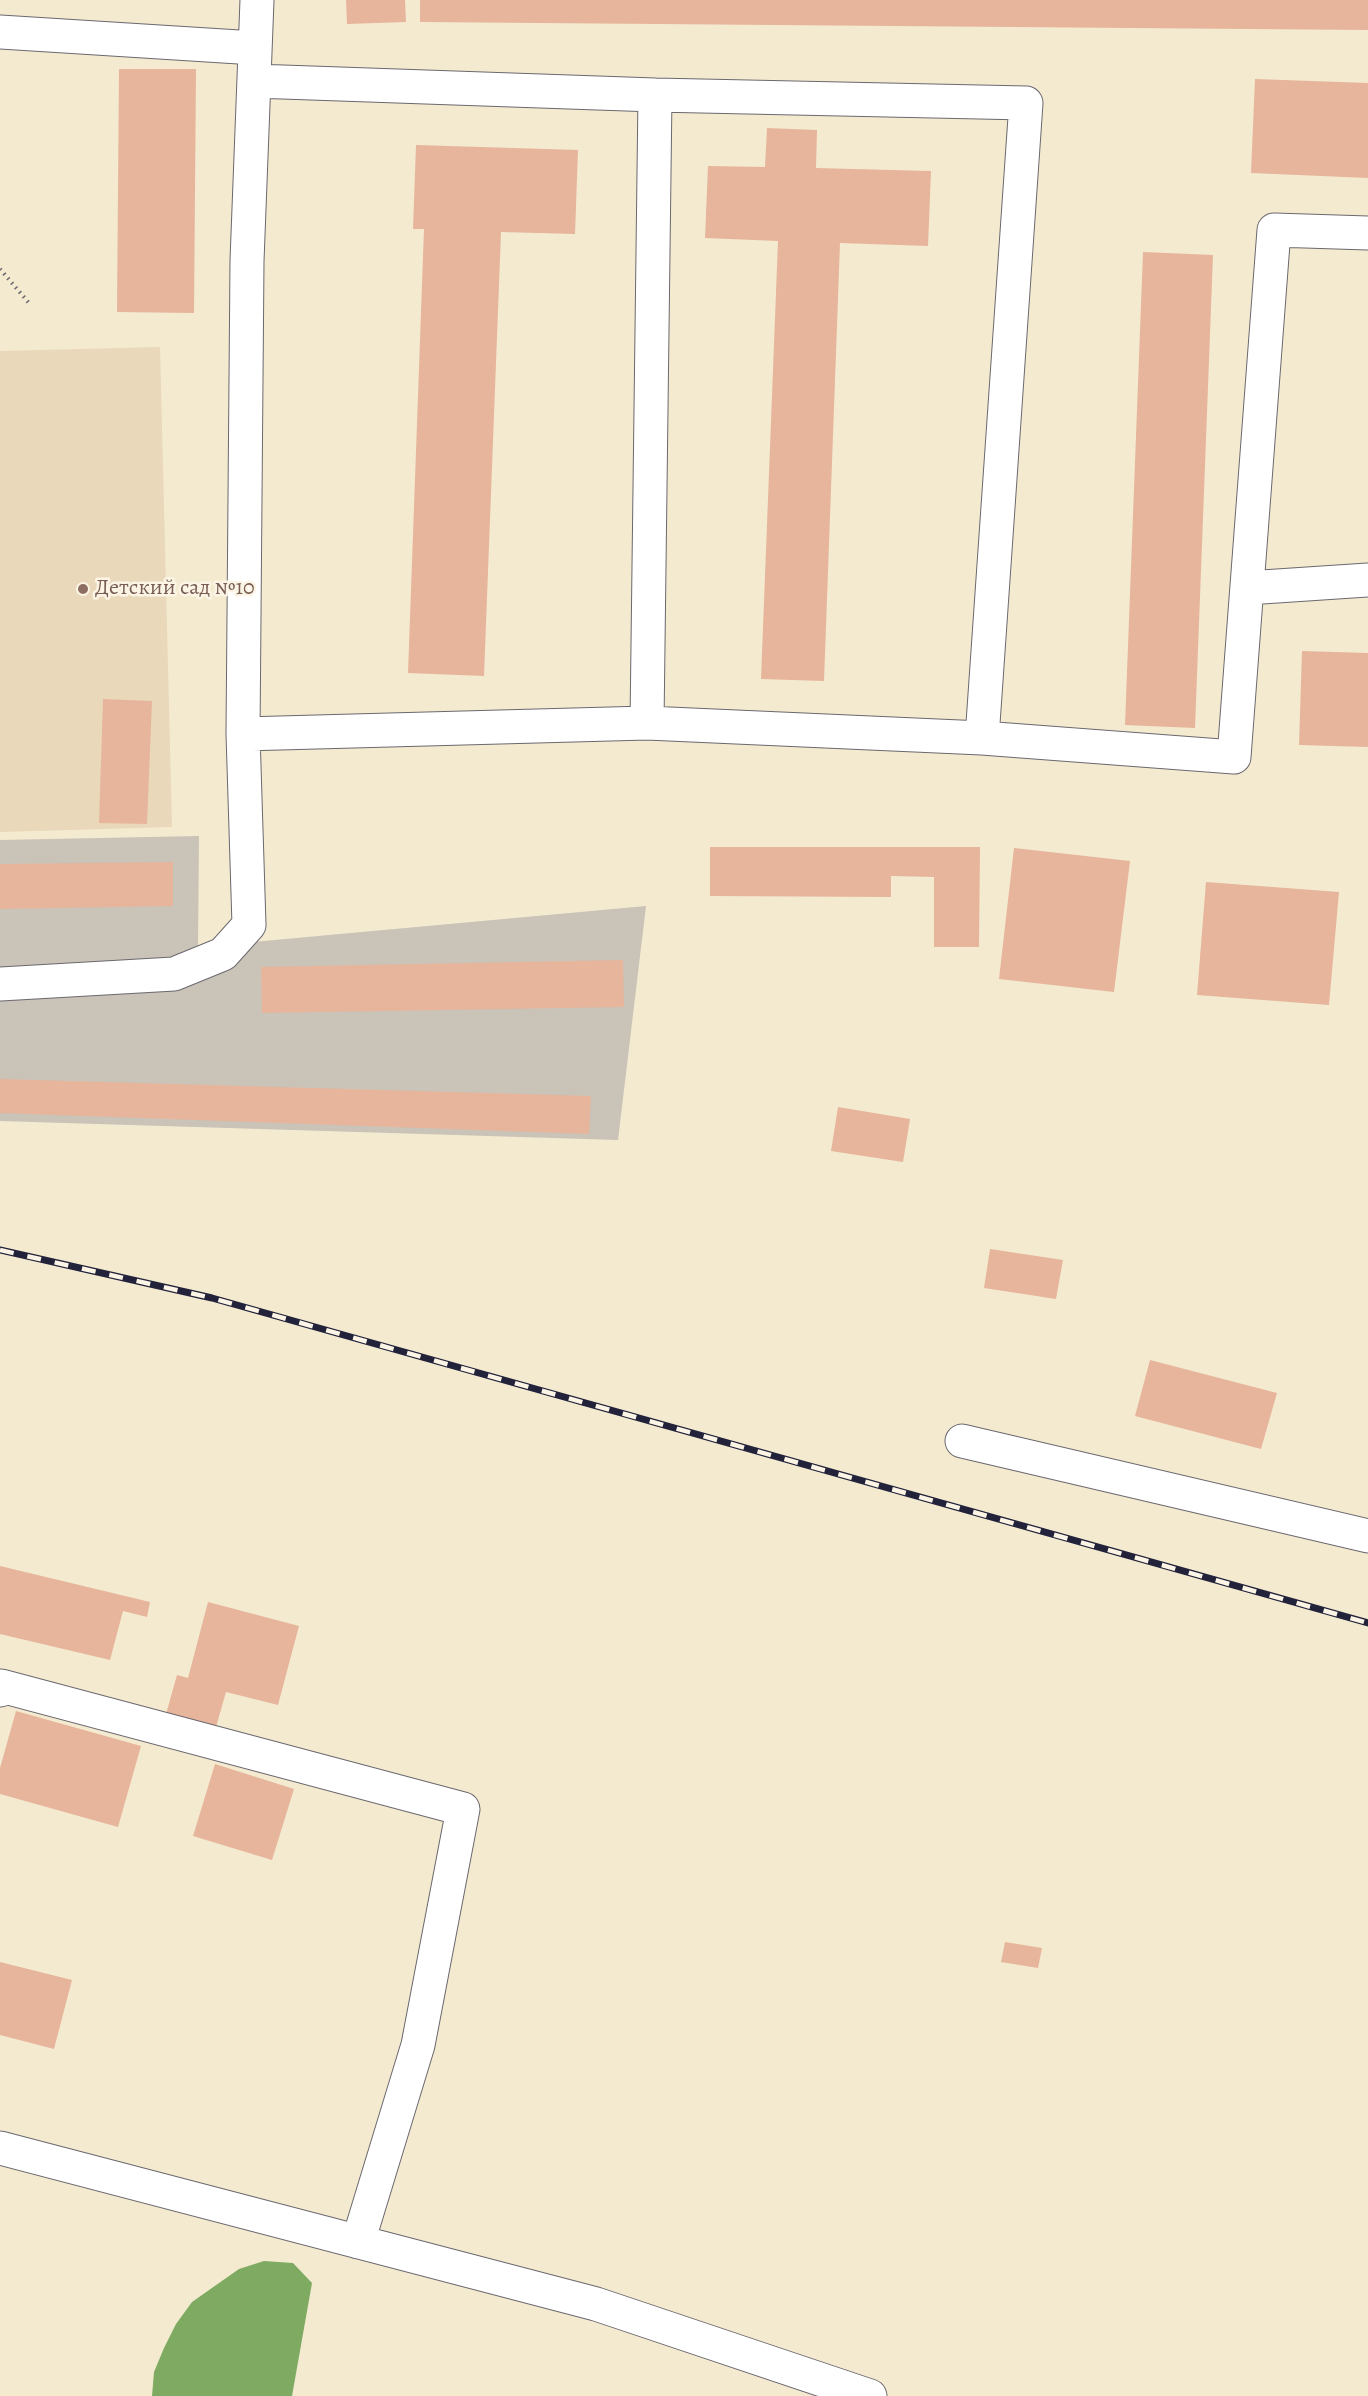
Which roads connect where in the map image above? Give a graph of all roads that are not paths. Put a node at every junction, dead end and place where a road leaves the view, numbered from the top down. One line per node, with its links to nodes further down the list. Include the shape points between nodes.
1 (257, 0): 3 (lane)
2 (0, 32): 3 (lane)
3 (255, 48): 4 (lane)
4 (254, 81): 5 (lane); 10 (lane, via 247,261)
5 (655, 95): 9 (lane); 11 (lane, via 1026,103)
6 (1368, 233): 8 (lane, via 1274,230)
7 (1368, 580): 8 (lane)
8 (1247, 588): 11 (lane, via 1234,757)
9 (646, 723): 10 (lane); 11 (lane)
10 (243, 734): 12 (lane, via 249,925 223,954 174,974)
11 (982, 738)
12 (0, 984)
13 (962, 1442): 14 (lane)
14 (1368, 1536)
15 (0, 1690): 17 (lane, via 1,1686 463,1809 418,2044)
16 (0, 2148): 17 (lane)
17 (358, 2242): 18 (lane, via 596,2304)
18 (870, 2396)

